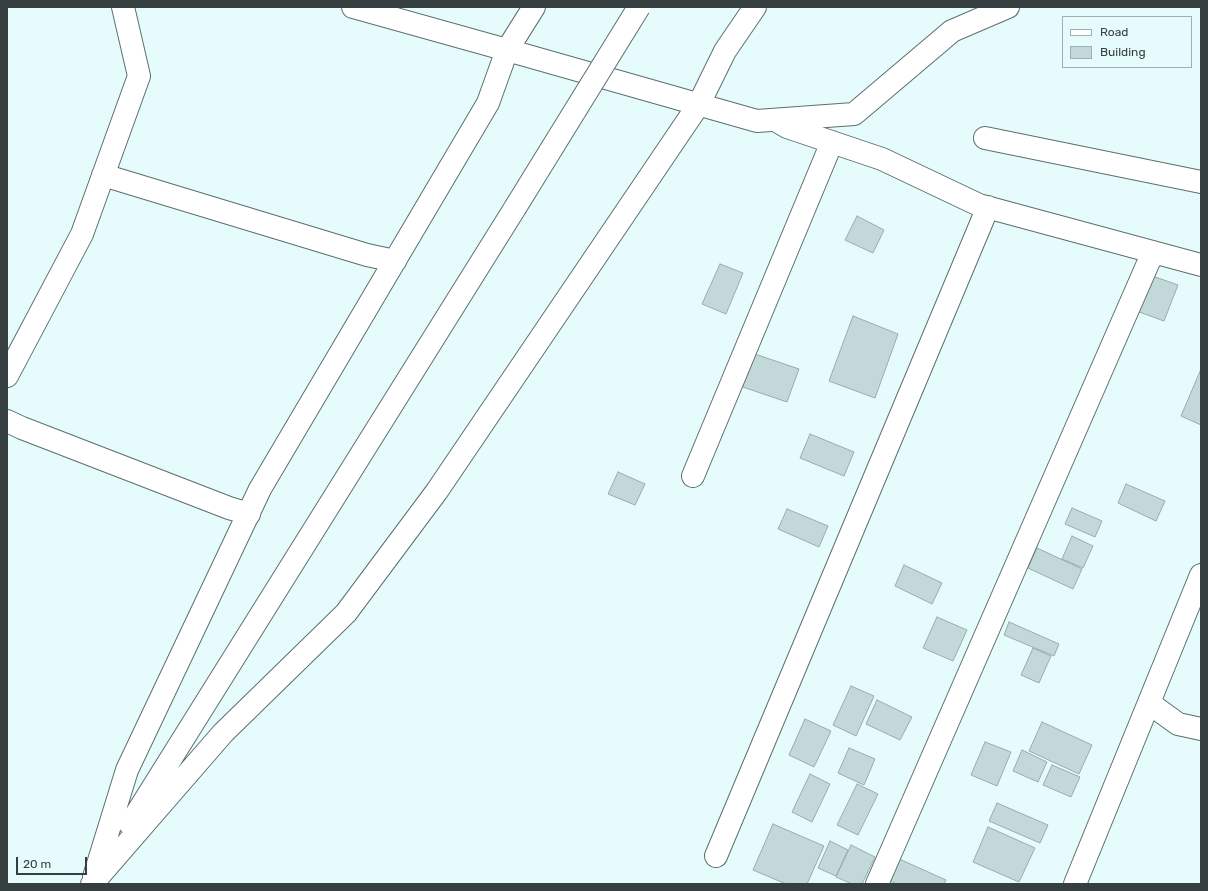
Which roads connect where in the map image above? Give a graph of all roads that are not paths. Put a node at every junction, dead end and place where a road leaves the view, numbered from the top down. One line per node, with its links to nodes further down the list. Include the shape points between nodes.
1 (123, 7): 12 (main road, via 139,76)
2 (353, 7): 7 (main road)
3 (534, 7): 7 (main road)
4 (639, 7): 26 (main road, bridge)
5 (755, 7): 8 (main road, via 725,51)
6 (995, 10): 9 (main road, via 952,30 854,114)
7 (507, 50): 8 (main road); 16 (main road, via 488,103)
8 (698, 104): 9 (main road, via 757,121); 26 (main road, via 437,491 346,613 223,733)
9 (775, 120): 11 (main road)
10 (985, 138): 13 (main road)
11 (832, 142): 14 (main road, via 882,159); 20 (main road)
12 (103, 175): 16 (main road, via 367,255); 18 (main road, via 82,234)
13 (1201, 182)
14 (988, 207): 15 (main road); 25 (main road)
15 (1153, 252): 17 (main road); 27 (main road)
16 (395, 261): 21 (main road, via 260,489)
17 (1201, 265)
18 (7, 376)
19 (7, 421): 21 (main road)
20 (693, 476)
21 (248, 514): 26 (main road, via 127,770)
22 (1201, 574): 23 (main road)
23 (1149, 703): 24 (main road, via 1178,724); 28 (main road)
24 (1201, 729)
25 (716, 856)
26 (92, 884)
27 (877, 884)
28 (1074, 884)

